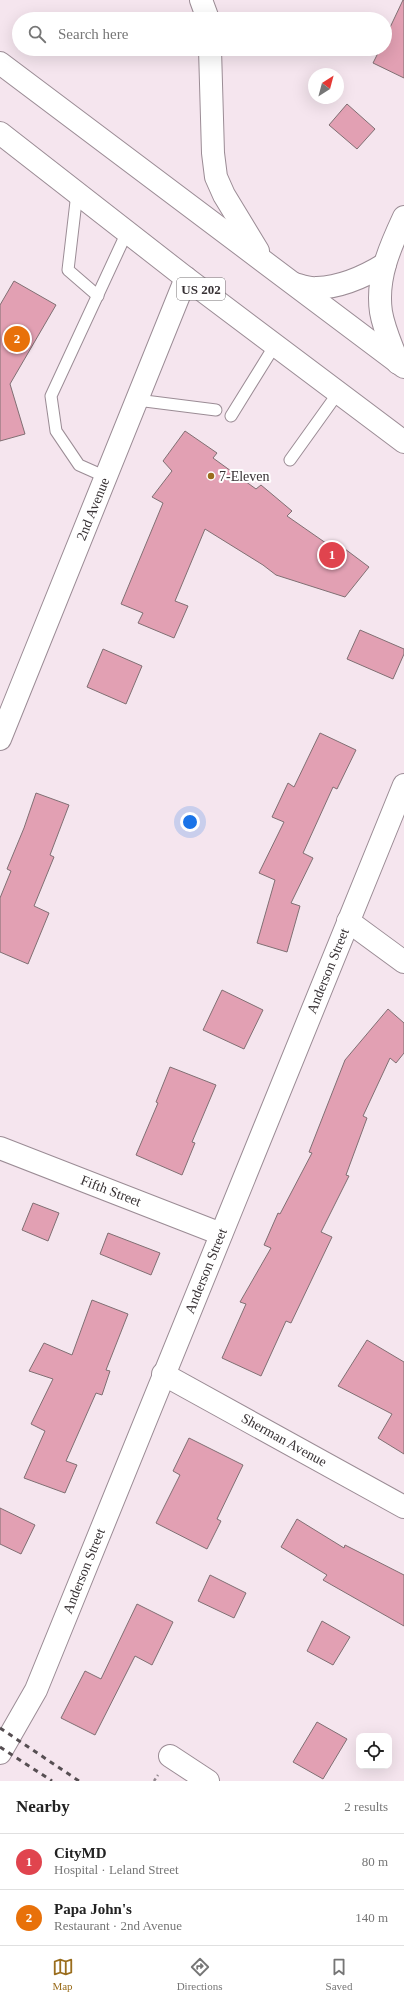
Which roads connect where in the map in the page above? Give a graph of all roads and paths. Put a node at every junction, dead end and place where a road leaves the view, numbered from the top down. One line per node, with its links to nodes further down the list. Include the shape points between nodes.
1 (201, 0): 2 (main road)
2 (205, 12)
3 (210, 56): 9 (main road, via 216,177 224,196)
4 (0, 63): 9 (main road)
5 (0, 133): 6 (main road, US 202)
6 (77, 193): 8 (main road, US 202); 13 (lane, via 68,270)
7 (404, 217): 10 (main road)
8 (127, 232): 11 (main road, US 202); 13 (lane)
9 (264, 261): 12 (main road)
10 (385, 264): 12 (main road, via 342,284 316,289); 15 (main road, via 380,291 381,313)
11 (186, 278): 14 (main road, US 202); 17 (main road, 2nd Avenue)
12 (295, 284): 15 (main road)
13 (98, 296): 22 (lane, via 51,396 56,431 79,465)
14 (275, 345): 16 (main road, US 202); 19 (lane)
15 (401, 365)
16 (338, 392): 20 (main road, US 202); 21 (lane)
17 (137, 400): 18 (lane); 22 (main road, 2nd Avenue)
18 (216, 410)
19 (231, 416)
20 (404, 442)
21 (290, 460)
22 (106, 477): 23 (main road, 2nd Avenue)
23 (2, 725)
24 (404, 785): 25 (main road, Anderson Street)
25 (348, 922): 26 (main road); 28 (main road, Anderson Street)
26 (404, 962)
27 (0, 1148): 28 (main road, Fifth Street)
28 (221, 1234): 29 (main road, Anderson Street)
29 (163, 1374): 30 (main road, Sherman Avenue); 31 (main road, Anderson Street, via 36,1690)
30 (404, 1507)
31 (0, 1753)
32 (170, 1756): 33 (main road)
33 (208, 1781)

